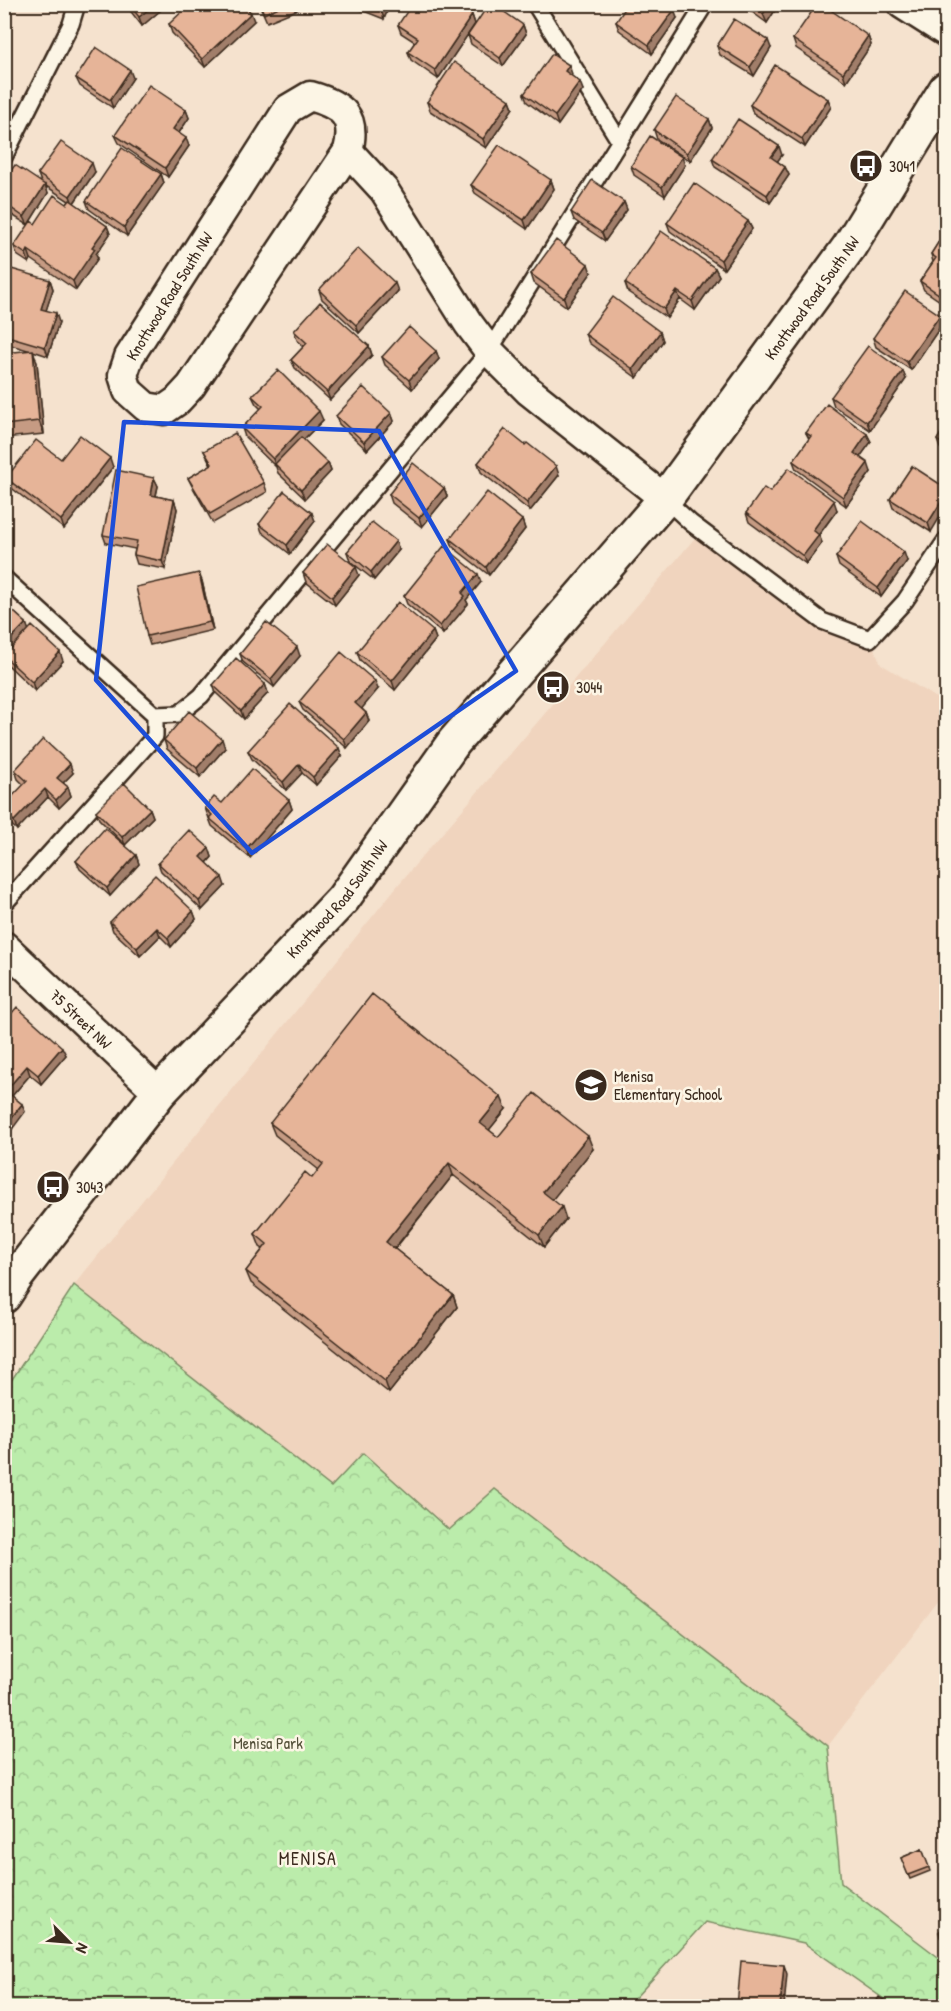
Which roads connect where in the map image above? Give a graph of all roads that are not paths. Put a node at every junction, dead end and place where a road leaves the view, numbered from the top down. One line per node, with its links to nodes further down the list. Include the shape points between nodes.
1 (78, 4): 9 (lane)
2 (535, 4): 7 (lane)
3 (705, 4): 7 (lane)
4 (902, 4): 5 (street)
5 (946, 32)
6 (946, 89): 11 (street, Knottwood Road South NW, via 849,247)
7 (620, 142): 10 (lane)
8 (348, 151): 8 (street, Knottwood Road South NW, via 191,386 164,410 146,406 128,391 123,375 129,357 288,108 310,96 329,102 348,117 352,134); 10 (street, via 384,190)
9 (4, 157)
10 (489, 351): 11 (street, via 529,392); 14 (lane, via 201,696 179,714)
11 (665, 499): 12 (lane, via 822,621 870,639 905,601); 17 (street, Knottwood Road South NW, via 454,741 343,899)
12 (946, 540)
13 (4, 578): 14 (lane)
14 (155, 716): 15 (lane, via 155,736)
15 (4, 904)
16 (4, 946): 17 (street, 75 Street NW)
17 (159, 1093): 18 (street, Knottwood Road South NW)
18 (4, 1296)

